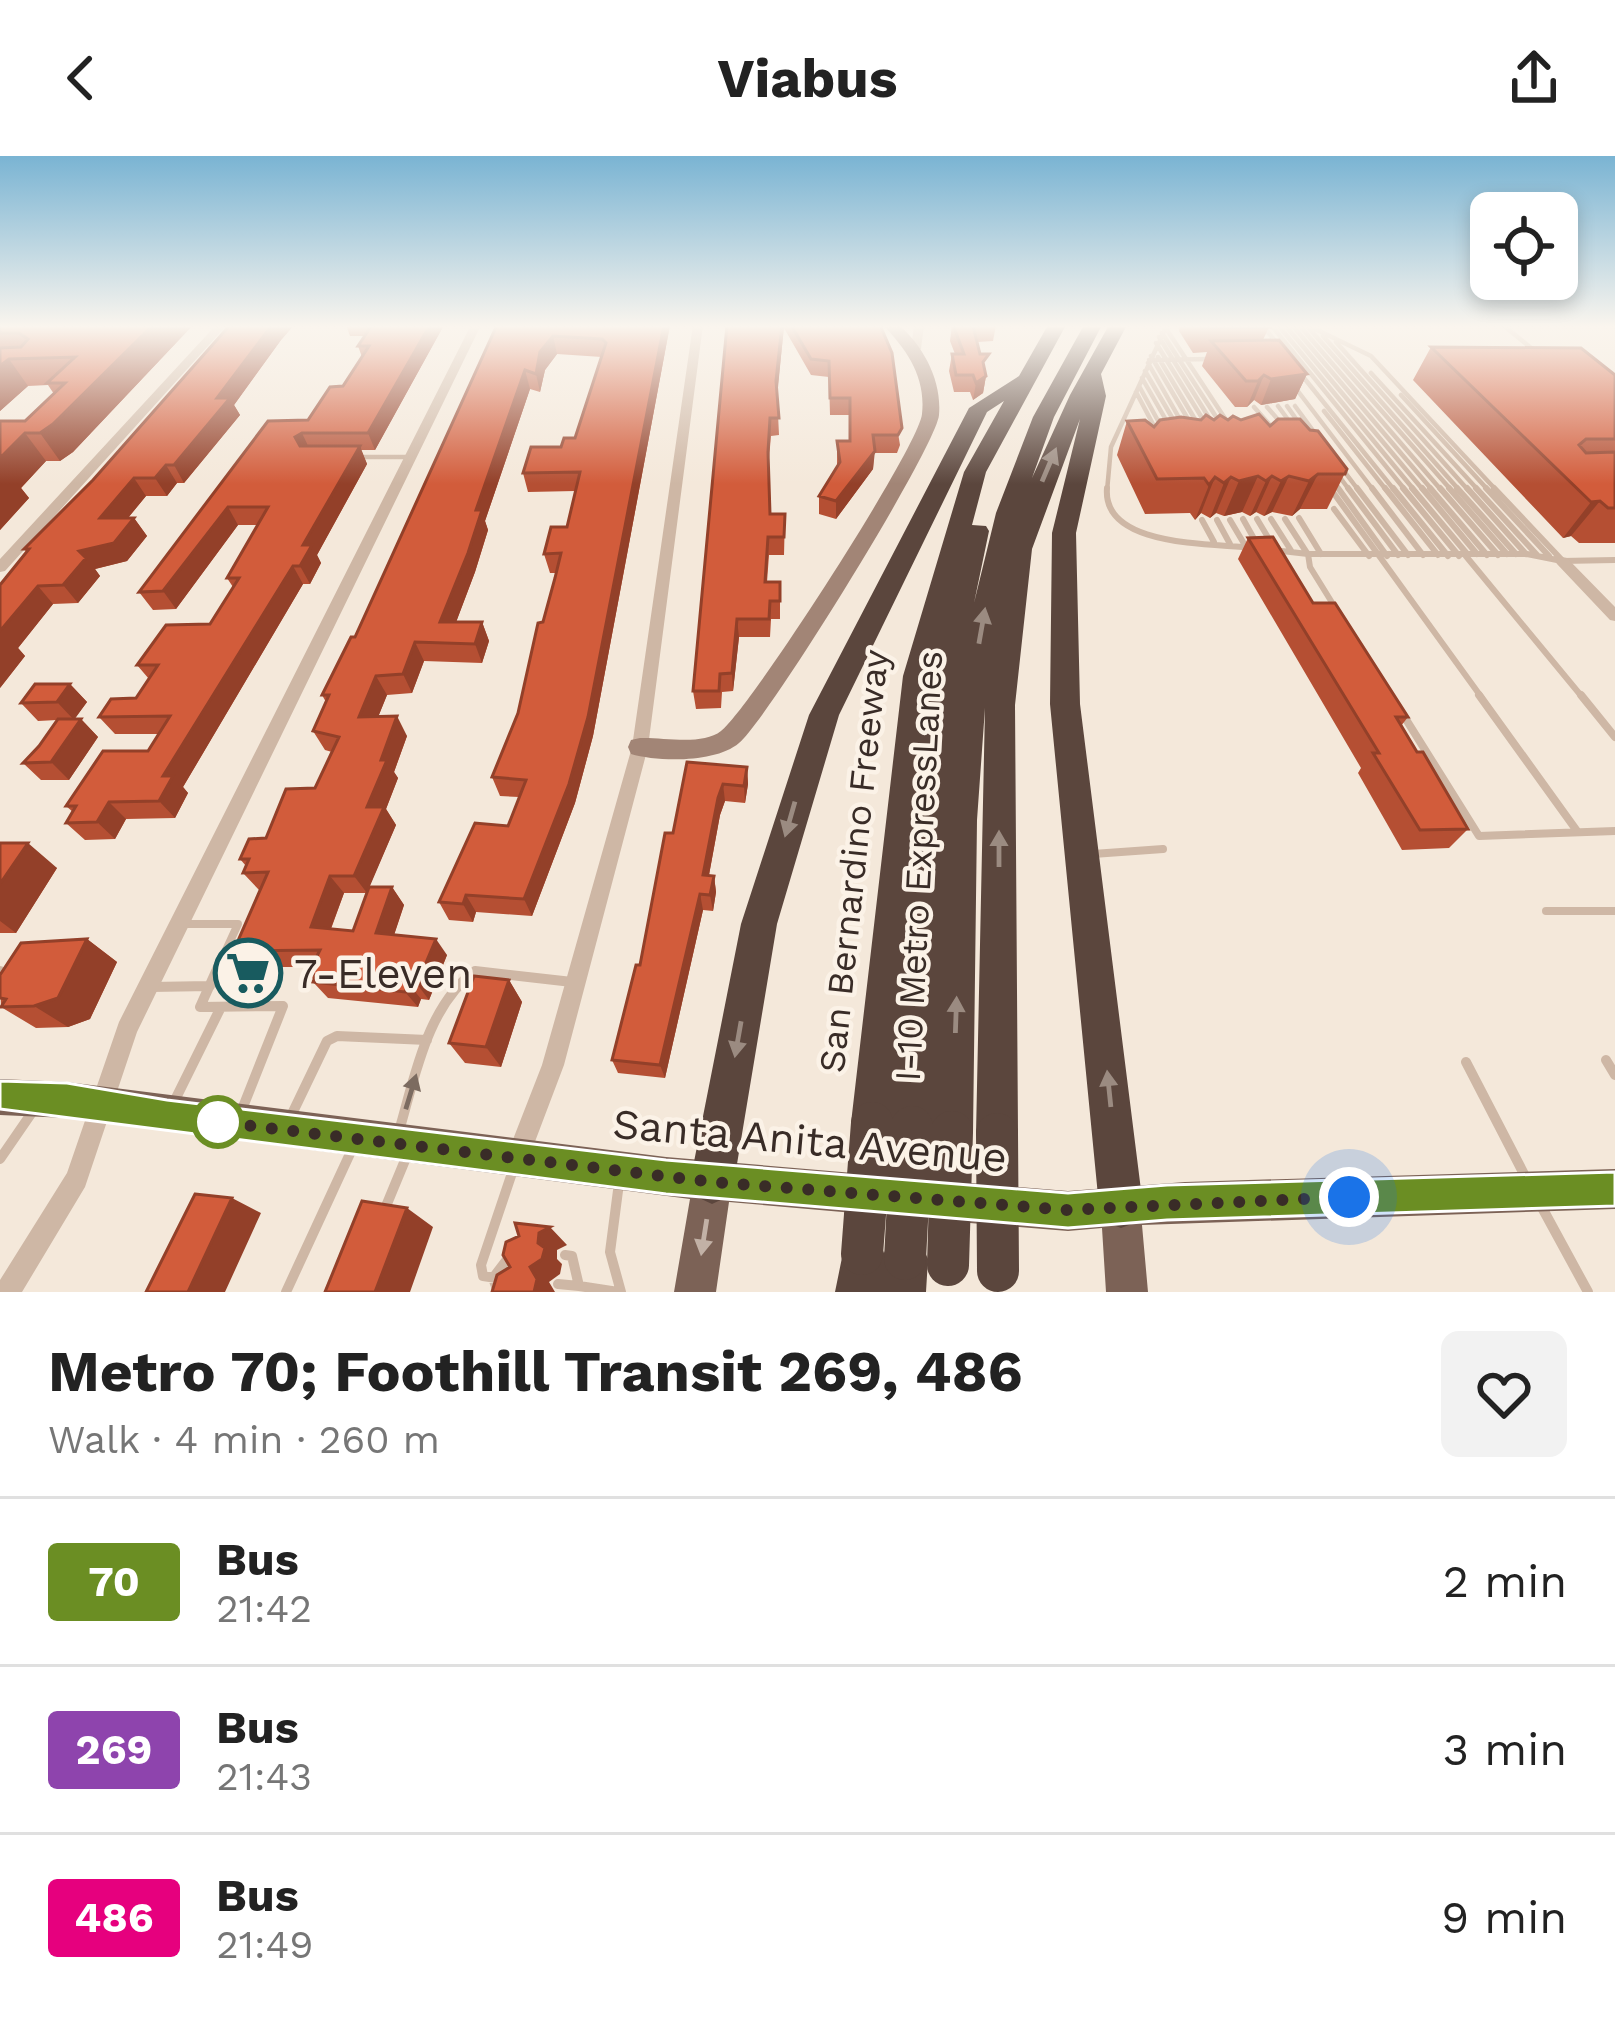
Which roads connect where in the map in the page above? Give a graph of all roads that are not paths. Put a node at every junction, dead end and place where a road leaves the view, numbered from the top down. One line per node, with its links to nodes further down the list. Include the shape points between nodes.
1 (174, 378): 63 (street)
2 (450, 378): 37 (street)
3 (691, 378): 68 (street)
4 (922, 378): 68 (street, via 927,434 753,713 719,744)
5 (1024, 378): 26 (highway, San Bernardino Freeway)
6 (1042, 378): 91 (highway, I-10 Metro ExpressLanes, via 995,474 953,636 925,864)
7 (1061, 378): 91 (highway, I-10 Metro ExpressLanes, one-way to 7, via 1000,531)
8 (1089, 378): 107 (highway, one-way to 8, bridge, via 1003,682 1020,548)
9 (1092, 378): 72 (highway, via 1096,396 1064,532 1065,704)
10 (1147, 378): 47 (lane, via 1111,447 1106,504 1135,533)
11 (1169, 378): 32 (lane)
12 (1169, 378): 32 (lane)
13 (1169, 378): 32 (lane)
14 (1169, 378): 32 (lane)
15 (1169, 378): 32 (lane)
16 (1169, 378): 32 (lane)
17 (1288, 378): 57 (lane)
18 (1301, 378): 58 (lane)
19 (1337, 378): 55 (lane)
20 (1337, 378): 55 (lane)
21 (1337, 378): 55 (lane)
22 (1355, 378): 55 (lane)
23 (1362, 378): 55 (lane)
24 (1376, 378): 59 (lane)
25 (1385, 378): 61 (lane)
26 (1022, 381): 91 (highway, San Bernardino Freeway, via 975,472 917,676); 97 (highway, one-way to 97, via 979,408 824,715 759,924)
27 (1267, 406): 31 (lane, via 1289,441)
28 (1287, 406): 33 (lane); 34 (lane); 56 (lane)
29 (1255, 407): 31 (lane)
30 (1256, 427): 31 (lane)
31 (1273, 427)
32 (1197, 428): 35 (lane, via 1151,428)
33 (1302, 439)
34 (1320, 439)
35 (1163, 449)
36 (350, 457): 37 (lane)
37 (411, 457): 75 (street)
38 (1334, 509): 60 (lane)
39 (1299, 518): 54 (lane)
40 (1243, 519): 50 (lane)
41 (1257, 519): 51 (lane)
42 (1271, 519): 52 (lane)
43 (1285, 519): 53 (lane)
44 (1202, 520): 47 (lane)
45 (1216, 520): 48 (lane)
46 (1229, 520): 49 (lane)
47 (1215, 543): 48 (lane)
48 (1231, 545): 49 (lane)
49 (1246, 547): 50 (lane)
50 (1260, 549): 51 (lane)
51 (1276, 551): 52 (lane)
52 (1292, 553): 53 (lane)
53 (1308, 554): 54 (lane); 65 (lane)
54 (1322, 555): 60 (lane)
55 (1490, 555): 58 (lane); 59 (lane); 67 (lane)
56 (1404, 556): 57 (lane); 60 (lane); 60 (lane, via 1327,472)
57 (1424, 556): 58 (lane)
58 (1444, 556)
59 (1538, 556): 61 (lane)
60 (1379, 557): 70 (lane)
61 (1557, 560): 62 (lane); 64 (street)
62 (1615, 560)
63 (0, 568)
64 (1615, 616)
65 (1346, 625)
66 (1394, 702): 70 (lane, via 1479,836)
67 (1615, 737)
68 (640, 747): 77 (street)
69 (1615, 831): 70 (lane)
70 (1578, 832)
71 (1163, 849): 72 (lane)
72 (1084, 854): 100 (highway, one-way to 72)
73 (1546, 911): 74 (lane)
74 (1615, 911)
75 (179, 924): 78 (lane, via 238,924); 79 (street)
76 (0, 970): 80 (lane)
77 (572, 982): 82 (lane, via 475,971 463,977); 95 (street, via 553,1065)
78 (210, 986): 79 (lane); 81 (lane, via 200,1007)
79 (148, 987): 88 (street)
80 (0, 993)
81 (221, 1007): 89 (lane); 90 (lane, via 283,1006)
82 (427, 1040): 92 (lane, via 327,1041); 93 (lane, one-way to 82)
83 (1606, 1060): 85 (lane)
84 (1466, 1063): 99 (lane)
85 (1615, 1075)
86 (0, 1097): 87 (main road, Santa Anita Avenue)
87 (40, 1102): 88 (main road, Santa Anita Avenue); 94 (lane)
88 (100, 1105): 89 (main road, Santa Anita Avenue); 110 (street, via 77,1179)
89 (167, 1116): 90 (main road, Santa Anita Avenue)
90 (236, 1124): 92 (main road, Santa Anita Avenue)
91 (912, 1128): 104 (highway, I-10 Metro ExpressLanes, bridge); 104 (highway, San Bernardino Freeway, bridge)
92 (284, 1130): 93 (main road, Santa Anita Avenue)
93 (388, 1143): 95 (main road, Santa Anita Avenue); 101 (lane); 111 (lane)
94 (0, 1159)
95 (517, 1160): 96 (main road, Santa Anita Avenue); 105 (lane, via 481,1265)
96 (622, 1172): 97 (main road, Santa Anita Avenue); 113 (lane, via 609,1234)
97 (712, 1182): 100 (main road, Santa Anita Avenue, via 1068,1210); 114 (main road, one-way to 114)
98 (1615, 1189): 99 (main road, Santa Anita Avenue)
99 (1533, 1192): 100 (main road, Santa Anita Avenue); 116 (lane)
100 (1121, 1206): 115 (main road)
101 (377, 1229)
102 (529, 1250): 105 (lane, via 515,1249)
103 (565, 1255): 109 (lane, via 572,1256)
104 (904, 1276)
105 (493, 1278): 106 (lane); 112 (lane)
106 (521, 1280)
107 (998, 1282)
108 (558, 1284): 109 (lane)
109 (576, 1289): 113 (lane)
110 (7, 1292)
111 (286, 1292)
112 (498, 1292)
113 (620, 1292)
114 (695, 1292)
115 (1127, 1292)
116 (1588, 1292)

